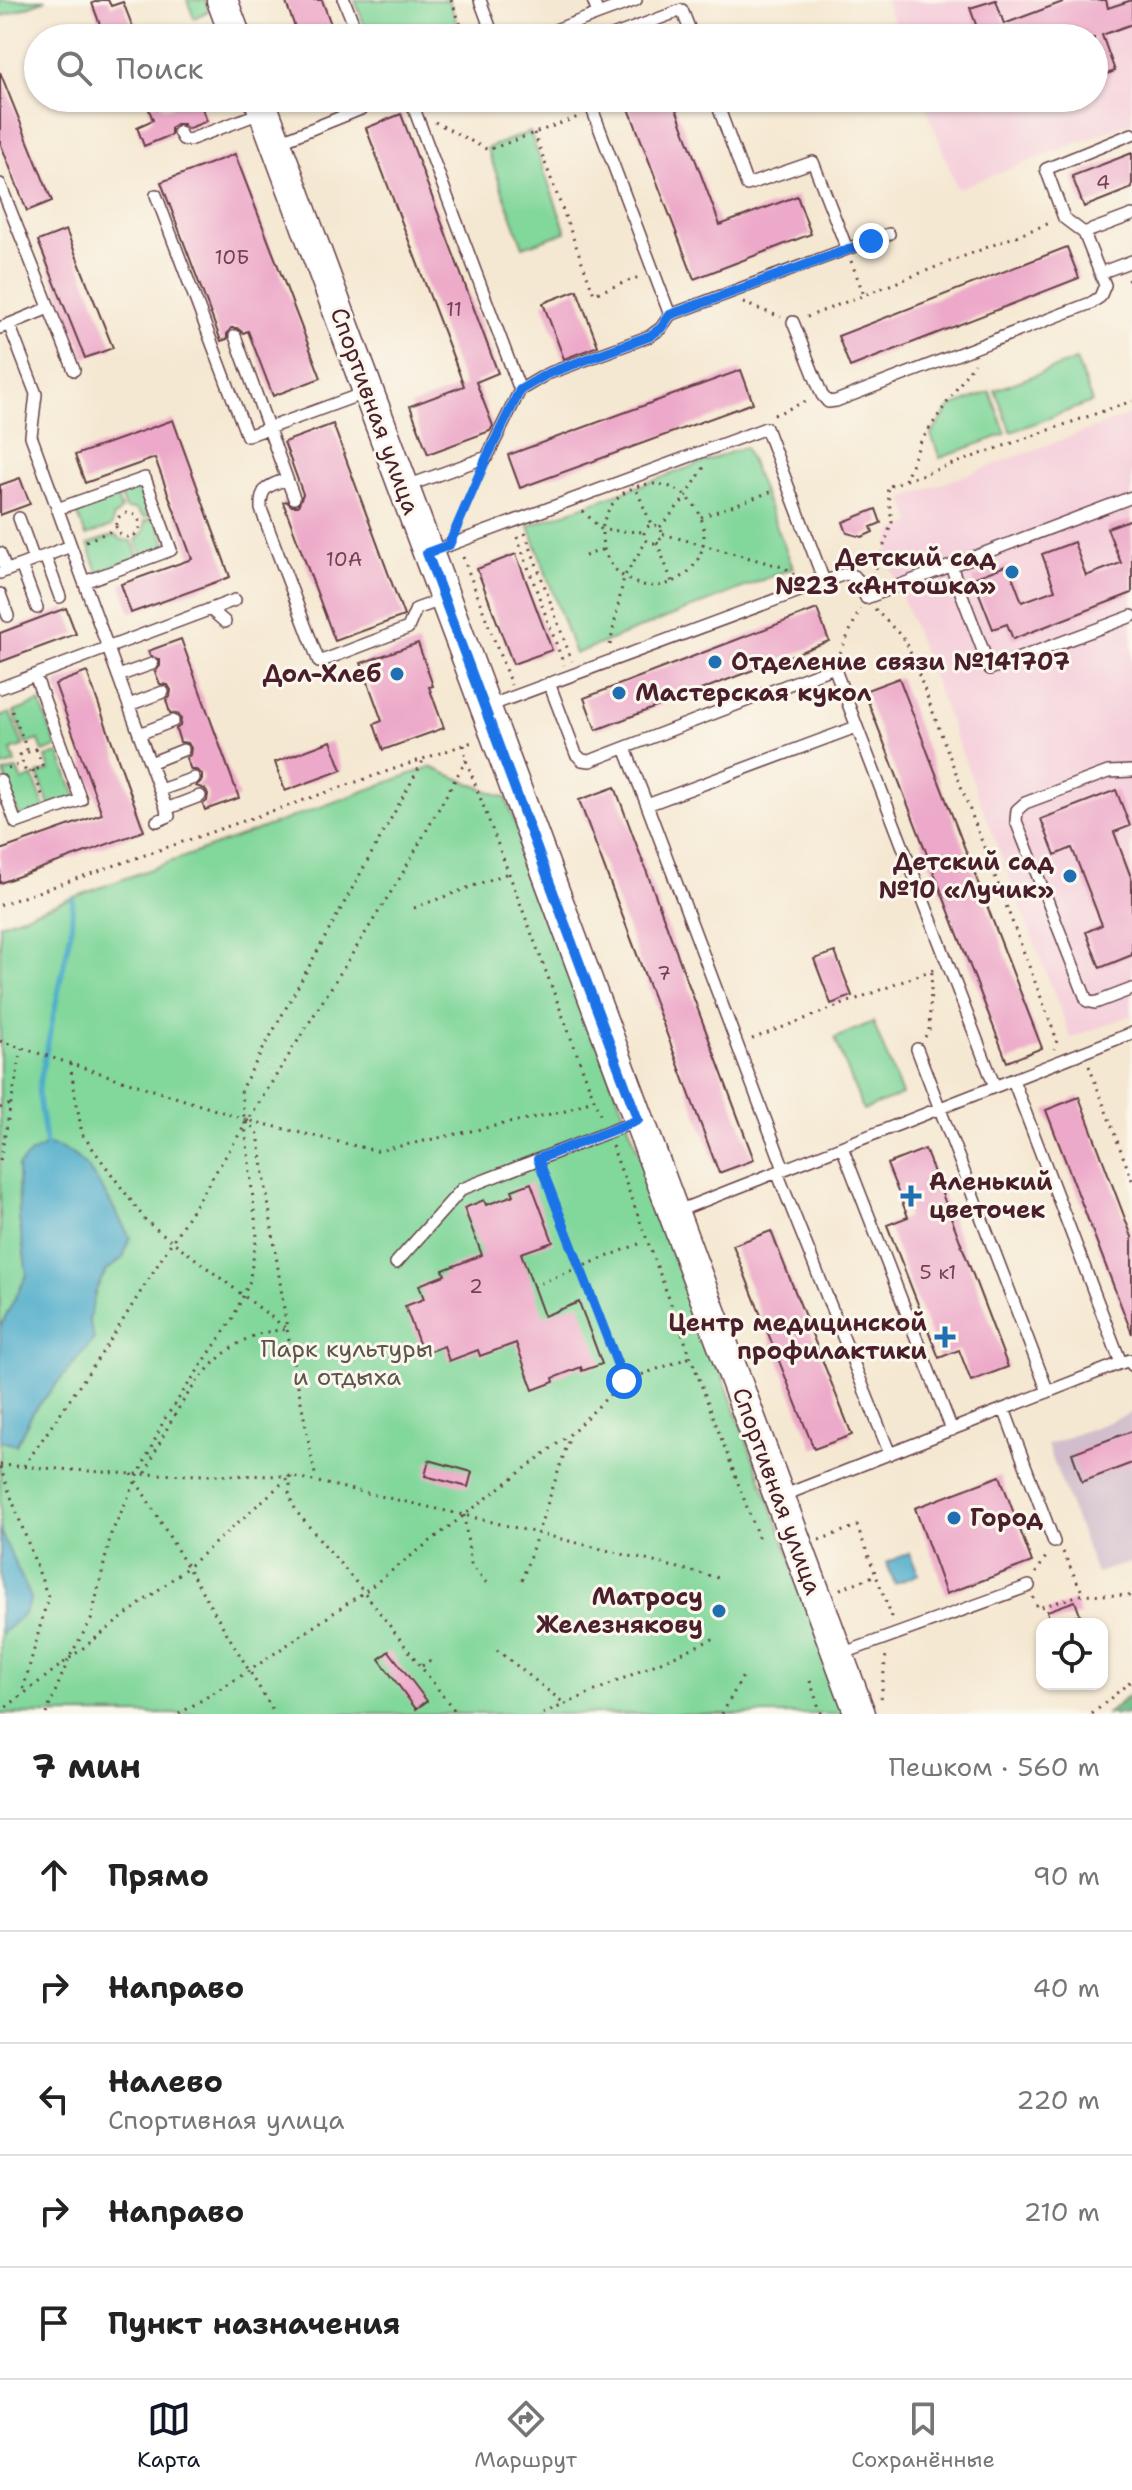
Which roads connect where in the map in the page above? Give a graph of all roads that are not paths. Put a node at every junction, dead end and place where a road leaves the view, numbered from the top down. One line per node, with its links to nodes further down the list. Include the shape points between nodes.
1 (222, 0): 7 (street)
2 (344, 0): 8 (lane)
3 (480, 0): 9 (lane)
4 (593, 0): 6 (lane)
5 (636, 0): 6 (lane)
6 (598, 14): 10 (lane)
7 (231, 24)
8 (353, 24)
9 (489, 24)
10 (580, 24)
11 (644, 24): 12 (lane, via 682,10)
12 (688, 24)
13 (247, 112): 19 (lane, via 189,140)
14 (264, 112): 21 (street, Спортивная улица)
15 (353, 112): 21 (lane)
16 (415, 112): 36 (lane)
17 (593, 112): 31 (lane)
18 (720, 112): 27 (lane, via 747,185 813,162)
19 (179, 132)
20 (1132, 134): 25 (lane, via 1046,169 1064,218)
21 (275, 143): 37 (street, Спортивная улица)
22 (0, 184): 30 (lane)
23 (156, 195): 38 (lane, via 247,436)
24 (1132, 215): 25 (lane)
25 (1084, 233): 29 (lane)
26 (889, 234): 27 (lane)
27 (847, 249): 31 (lane)
28 (1132, 261): 29 (lane)
29 (1100, 273): 32 (lane, via 1105,285 1100,297 836,401 828,402 822,395)
30 (49, 308): 33 (lane); 35 (lane)
31 (670, 315): 36 (lane, via 650,336 547,374)
32 (793, 322)
33 (4, 326): 43 (lane, via 36,394 31,436)
34 (235, 336): 38 (lane)
35 (74, 370)
36 (520, 390): 40 (lane, via 487,457)
37 (367, 392): 38 (lane); 40 (street, Спортивная улица)
38 (268, 428): 39 (lane)
39 (287, 479): 42 (lane); 56 (lane, via 268,486 260,496 261,509 319,662 408,628 416,609)
40 (403, 488): 46 (street, Спортивная улица)
41 (1132, 497): 50 (lane)
42 (294, 498)
43 (57, 509): 45 (lane); 53 (lane, via 145,478 171,550)
44 (19, 518): 48 (lane)
45 (71, 546): 48 (lane); 53 (lane)
46 (444, 546): 52 (lane, via 766,428); 56 (street, Спортивная улица)
47 (0, 553): 51 (lane)
48 (40, 558): 49 (lane); 55 (lane)
49 (21, 565): 51 (lane); 58 (lane)
50 (951, 566): 52 (lane, via 866,598 854,574); 61 (lane, via 990,669)
51 (3, 571)
52 (824, 581): 67 (lane)
53 (84, 582): 63 (lane)
54 (0, 594): 60 (lane)
55 (60, 597)
56 (444, 599): 71 (street, Спортивная улица)
57 (235, 600): 59 (lane)
58 (37, 608)
59 (210, 609): 62 (lane); 63 (lane)
60 (8, 616)
61 (1132, 616)
62 (225, 622)
63 (108, 647): 65 (lane); 66 (lane)
64 (152, 664): 66 (lane)
65 (35, 675): 68 (lane); 80 (lane, via 81,800 16,823)
66 (118, 676): 70 (lane)
67 (549, 683): 71 (lane); 75 (lane, via 582,760)
68 (0, 688)
69 (163, 692): 70 (lane)
70 (129, 705): 74 (lane)
71 (485, 707): 92 (street, Спортивная улица)
72 (173, 721): 74 (lane)
73 (856, 727): 75 (lane, via 834,667); 83 (lane); 90 (lane)
74 (139, 734): 77 (lane)
75 (625, 748): 83 (lane)
76 (183, 750): 77 (lane)
77 (150, 763): 81 (lane)
78 (1132, 772): 86 (lane, via 1108,772 1025,803 1017,810 1016,821 1087,1001)
79 (194, 778): 81 (lane)
80 (0, 780)
81 (160, 790): 84 (lane)
82 (200, 796): 84 (lane)
83 (647, 805): 94 (lane)
84 (166, 809): 85 (lane, via 169,816)
85 (157, 821)
86 (1132, 989)
87 (1132, 1033): 89 (lane)
88 (917, 1049): 91 (lane)
89 (1013, 1080): 90 (lane); 97 (lane)
90 (995, 1087): 91 (lane)
91 (939, 1109): 93 (lane); 98 (lane)
92 (638, 1120): 95 (street, Спортивная улица); 96 (lane, via 462,1189)
93 (842, 1147): 94 (lane); 100 (lane)
94 (780, 1171): 95 (lane); 101 (lane)
95 (673, 1213): 102 (street, Спортивная улица)
96 (396, 1263)
97 (1126, 1364): 98 (lane)
98 (1048, 1392): 99 (lane)
99 (1004, 1409): 100 (lane); 103 (lane)
100 (952, 1430): 101 (lane)
101 (890, 1454): 102 (lane)
102 (780, 1497): 105 (street, Спортивная улица)
103 (1054, 1542)
104 (1029, 1586): 105 (lane)
105 (838, 1655): 106 (street, Спортивная улица)
106 (871, 1706)

